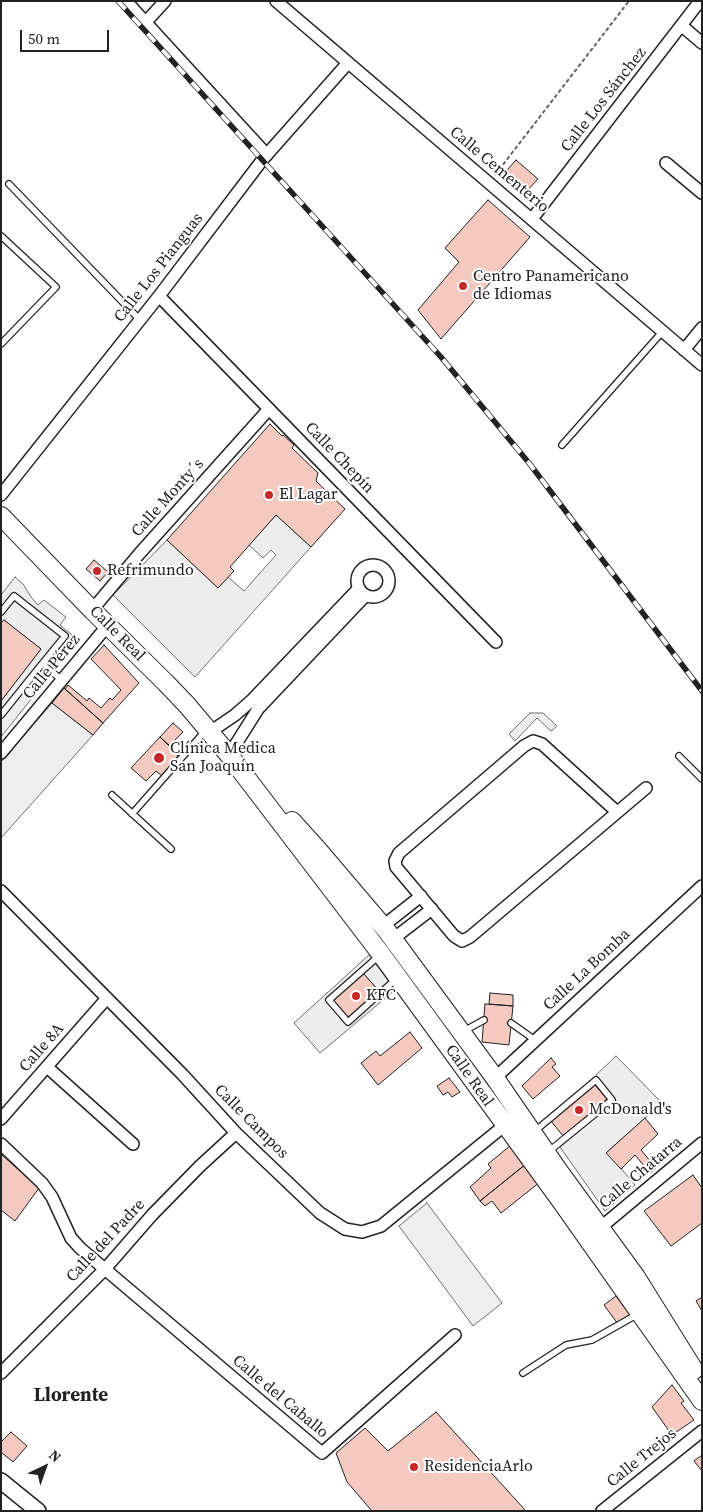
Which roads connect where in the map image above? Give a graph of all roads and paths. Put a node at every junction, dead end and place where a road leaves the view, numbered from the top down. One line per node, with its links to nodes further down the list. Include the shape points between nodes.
1 (126, 1): 6 (street)
2 (165, 1): 6 (street)
3 (276, 1): 9 (street, Calle Cementerio)
4 (629, 1): 12 (path)
5 (700, 1): 7 (street, Calle Los Sánchez)
6 (145, 23): 10 (street)
7 (682, 26): 8 (street); 15 (street, Calle Los Sánchez)
8 (702, 43)
9 (347, 64): 10 (street, Calle Los Pianguas); 12 (street, Calle Cementerio)
10 (267, 155): 17 (street, Calle Los Pianguas)
11 (666, 163): 14 (street)
12 (489, 182): 15 (street, Calle Cementerio)
13 (8, 184): 18 (lane)
14 (702, 193)
15 (532, 219): 20 (street, Calle Cementerio)
16 (1, 236): 21 (lane, via 56,287)
17 (160, 296): 18 (street, Calle Los Pianguas); 24 (street, Calle Chepín)
18 (140, 320): 26 (street, Calle Los Pianguas)
19 (702, 328): 22 (street)
20 (662, 332): 22 (street, Calle Cementerio); 25 (lane)
21 (1, 344)
22 (684, 350): 23 (street, Calle Cementerio)
23 (702, 365)
24 (269, 409): 29 (street, Calle Monty´s); 32 (street, Calle Chepín)
25 (562, 445)
26 (1, 495)
27 (1, 516): 29 (main road, Calle Real)
28 (363, 592): 35 (street)
29 (92, 610): 31 (main road, Calle Real)
30 (1, 612): 33 (lane, via 14,596 65,636)
31 (108, 625): 34 (street, Calle Pérez); 37 (main road, Calle Real)
32 (496, 642)
33 (42, 664): 34 (lane); 36 (lane)
34 (62, 680): 38 (street, Calle Pérez)
35 (254, 705): 37 (street); 39 (street)
36 (1, 715)
37 (209, 730): 39 (main road, Calle Real); 45 (lane)
38 (1, 753)
39 (229, 756): 51 (main road, Calle Real, via 319,851); 52 (main road, Calle Real)
40 (679, 756): 41 (lane)
41 (702, 779)
42 (646, 788): 44 (street)
43 (112, 795): 45 (lane)
44 (617, 812): 49 (street, via 542,744 533,741 399,853 396,868); 50 (street, via 470,937 462,941 454,936)
45 (132, 814): 46 (lane)
46 (171, 849)
47 (702, 886): 59 (street, Calle La Bomba)
48 (1, 891): 54 (street, Calle Campos)
49 (421, 896): 50 (street); 51 (street)
50 (432, 909): 51 (street)
51 (388, 933): 58 (main road, Calle Real)
52 (381, 954): 53 (main road, Calle Real); 53 (lane, via 329,1000 348,1022)
53 (398, 977): 57 (main road, Calle Real)
54 (107, 998): 60 (street, Calle 8A); 64 (street, Calle Campos)
55 (484, 1020): 58 (lane)
56 (511, 1023): 59 (lane)
57 (439, 1033): 61 (main road, via 465,1054 482,1075 488,1079); 63 (main road, Calle Real)
58 (462, 1033): 61 (main road, Calle Real)
59 (535, 1040): 61 (street, Calle La Bomba)
60 (47, 1067): 62 (street, Calle 8A); 68 (street)
61 (495, 1078): 63 (main road, via 493,1091 506,1115); 65 (main road, Calle Real)
62 (1, 1120)
63 (505, 1126): 64 (street, Calle Campos, via 394,1217 362,1232 345,1229 328,1219); 70 (main road, via 515,1126); 71 (main road, Calle Real)
64 (236, 1133): 73 (street, Calle del Padre, via 152,1215)
65 (532, 1133): 69 (main road, Calle Real); 69 (lane, via 596,1080 612,1100)
66 (702, 1143): 72 (street, Calle Chatarra)
67 (1, 1144): 73 (street, via 42,1183 71,1238)
68 (133, 1144)
69 (546, 1154): 70 (main road, Calle Real)
70 (558, 1170): 72 (main road, Calle Real)
71 (561, 1202): 72 (main road, via 578,1213 588,1225); 74 (main road, Calle Real)
72 (600, 1228): 74 (main road, via 601,1243 621,1272); 79 (main road, Calle Real, via 636,1277)
73 (105, 1269): 76 (street, Calle del Caballo, via 322,1453); 77 (street, Calle del Padre)
74 (629, 1298): 75 (main road, Calle Real)
75 (640, 1313): 78 (lane, via 592,1340 566,1345); 80 (main road, Calle Real)
76 (455, 1335)
77 (1, 1372)
78 (522, 1373)
79 (702, 1381)
80 (702, 1401)
81 (702, 1431): 84 (street, Calle Trejos)
82 (1, 1481): 83 (main road)
83 (38, 1511)
84 (602, 1511)

